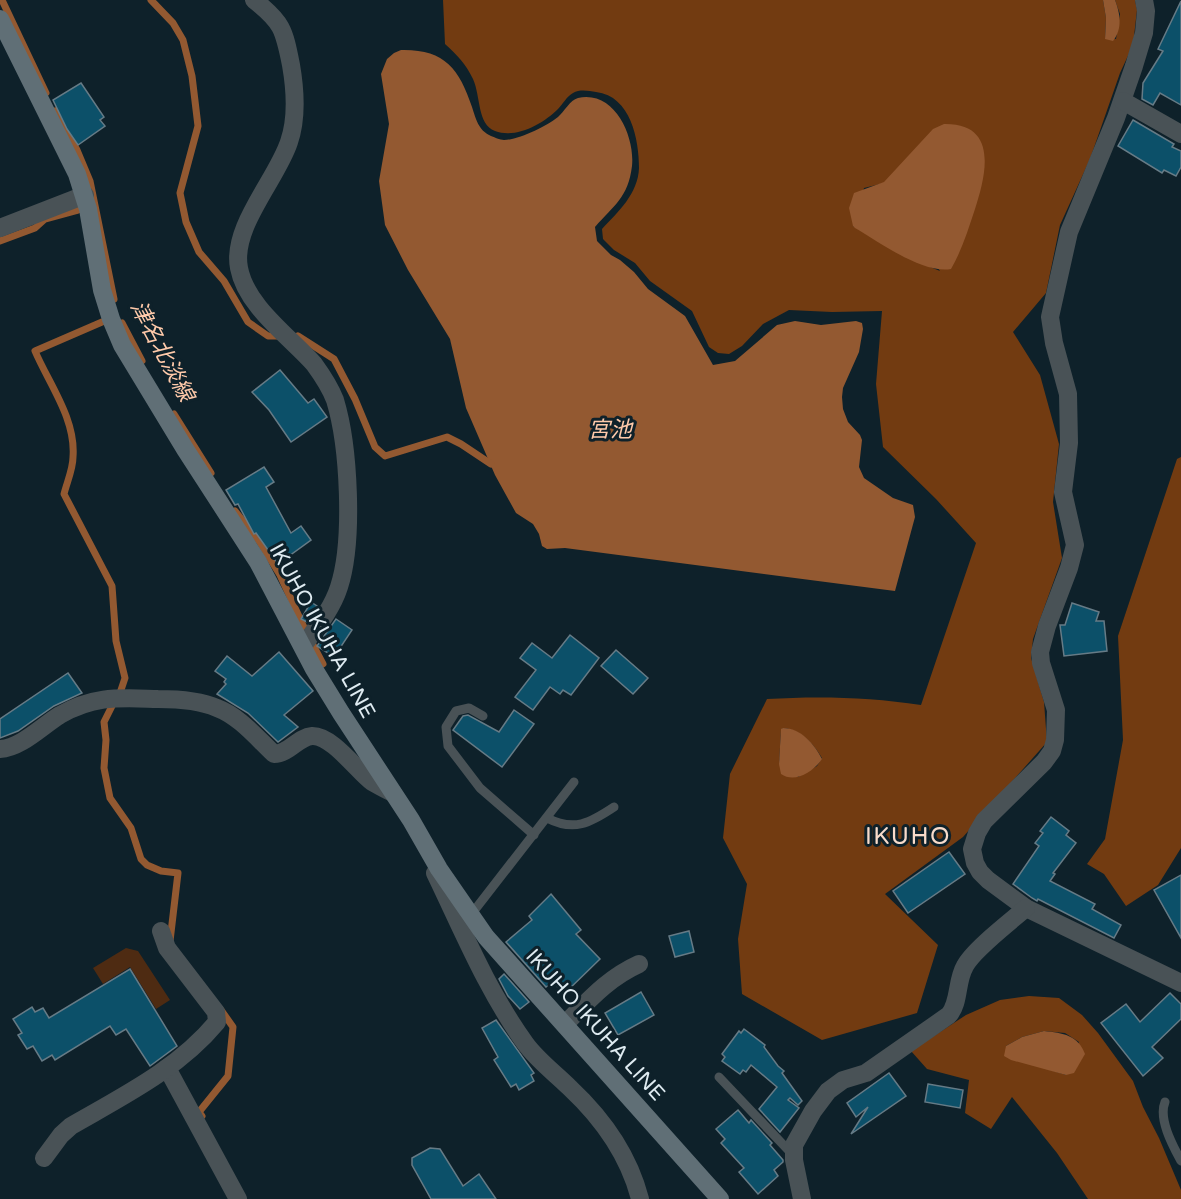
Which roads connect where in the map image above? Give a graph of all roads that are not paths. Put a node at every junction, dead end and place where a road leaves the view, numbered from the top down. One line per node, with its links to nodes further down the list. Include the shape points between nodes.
1 (254, 0): 8 (street, via 274,15 283,30 292,70 294,117 286,150 248,219 239,268 248,294 314,364 334,398 348,502 347,543 339,587)
2 (1144, 0): 4 (street, via 1144,33)
3 (0, 19): 6 (main road, IKUHO IKUHA LINE, via 74,165)
4 (1123, 101): 5 (street); 17 (street, via 1069,232 1050,317 1068,394 1069,443 1063,492 1075,545 1040,652 1056,710 1055,740 1044,762 984,821 972,849 980,872)
5 (1181, 134)
6 (85, 195): 7 (street); 8 (main road, IKUHO IKUHA LINE, via 102,290 122,345 258,562)
7 (0, 228)
8 (303, 646): 12 (main road, IKUHO IKUHA LINE)
9 (483, 716): 15 (lane, via 469,708 456,711 446,727 448,746 480,788)
10 (0, 749): 12 (street, via 14,745 81,705 127,696 176,699 227,713 274,754 318,737)
11 (574, 782): 14 (lane)
12 (393, 794): 16 (main road, IKUHO IKUHA LINE)
13 (614, 807): 14 (lane, via 578,825 561,825)
14 (547, 818): 15 (lane)
15 (534, 835): 18 (lane)
16 (427, 848): 18 (main road, IKUHO IKUHA LINE); 30 (street, via 432,868 489,984 527,1046 583,1101 607,1131 634,1177)
17 (1026, 908): 21 (street); 26 (street, via 966,964 949,1015 866,1073 843,1080 828,1091 794,1145)
18 (470, 916): 22 (main road, IKUHO IKUHA LINE)
19 (160, 931): 23 (street, via 167,948 217,1018 201,1041)
20 (639, 964): 22 (street, via 608,982)
21 (1181, 983)
22 (565, 1024): 31 (main road, IKUHO IKUHA LINE)
23 (167, 1068): 27 (street, via 71,1126); 29 (street)
24 (719, 1077): 26 (lane)
25 (1165, 1102): 28 (lane, via 1162,1109 1167,1129)
26 (794, 1156): 32 (street)
27 (44, 1158)
28 (1181, 1161)
29 (238, 1199)
30 (640, 1199)
31 (720, 1199)
32 (802, 1199)

